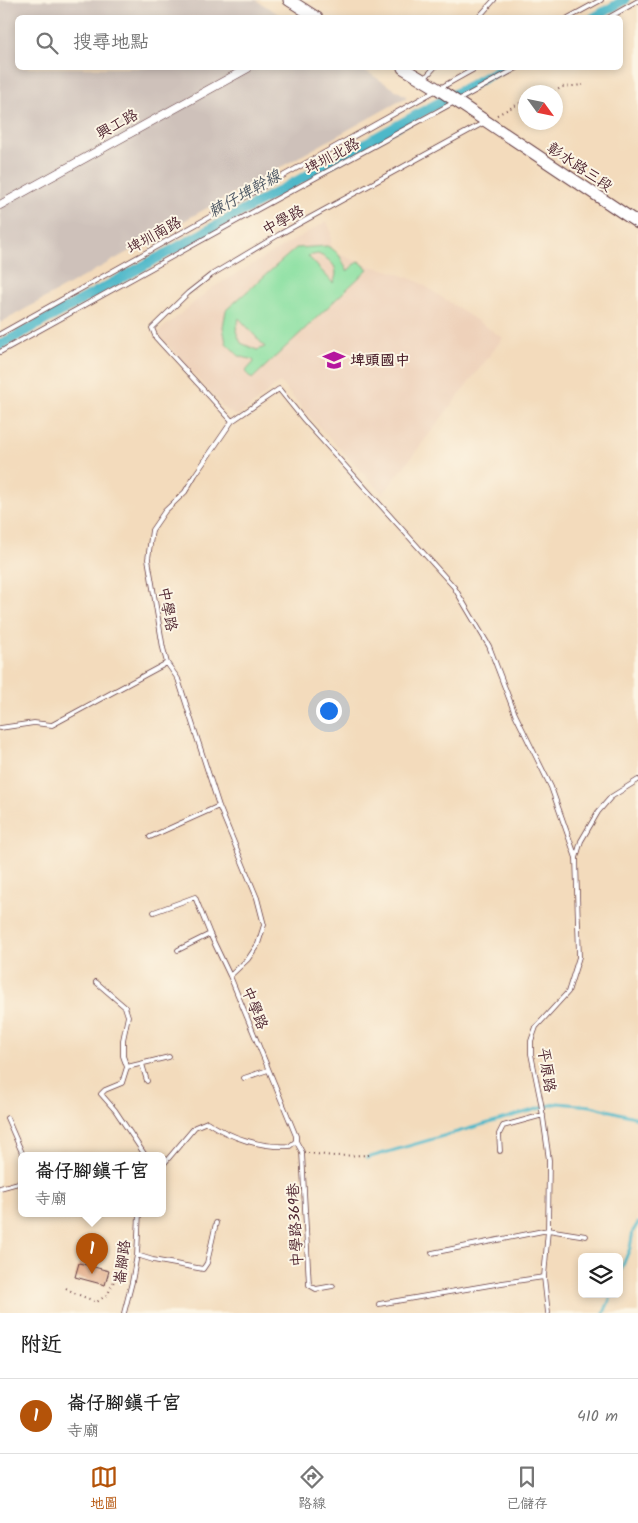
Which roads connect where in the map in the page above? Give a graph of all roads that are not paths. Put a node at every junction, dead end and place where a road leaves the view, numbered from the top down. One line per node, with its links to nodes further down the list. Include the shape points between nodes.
1 (289, 0): 5 (main road)
2 (494, 0): 6 (lane)
3 (601, 0): 7 (lane)
4 (638, 1): 8 (lane)
5 (312, 15)
6 (481, 15)
7 (574, 15)
8 (613, 15)
9 (244, 70): 18 (street, 興工路)
10 (407, 70): 14 (main road, 彰水路三段)
11 (432, 70): 14 (lane)
12 (472, 70): 15 (lane, 埤圳南路)
13 (514, 70): 16 (lane, 埤圳北路)
14 (423, 79): 15 (main road, 彰水路三段)
15 (438, 88): 16 (main road, 彰水路三段); 20 (lane, 埤圳南路)
16 (456, 102): 17 (main road, 彰水路三段); 21 (lane, 埤圳北路)
17 (486, 122): 19 (main road, 彰水路三段); 22 (lane, 中學路, via 211,275 152,328 156,338)
18 (0, 204)
19 (638, 223)
20 (0, 334)
21 (0, 352)
22 (232, 421): 23 (lane, 中學路, via 185,492 165,511 152,530 148,559); 28 (lane, via 279,389 454,587 489,646 515,714 551,788)
23 (167, 663): 24 (lane, via 52,725 34,723); 26 (lane, 中學路, via 178,679)
24 (0, 728)
25 (638, 780): 28 (lane, 平原路, via 611,797 598,812 581,841)
26 (220, 806): 27 (lane); 32 (lane, 中學路, via 257,898 264,925 258,944 248,959)
27 (150, 837)
28 (576, 858): 40 (lane, 平原路, via 579,957 568,992 536,1028 531,1041)
29 (154, 912): 30 (lane, via 195,897)
30 (210, 934): 31 (lane); 32 (lane)
31 (178, 950)
32 (230, 976): 37 (lane, 中學路)
33 (96, 982): 36 (lane, via 125,1007 128,1016 123,1056)
34 (169, 1057): 35 (lane)
35 (142, 1064): 36 (lane); 39 (lane)
36 (127, 1067): 45 (lane, via 122,1084 101,1094)
37 (268, 1070): 38 (lane); 42 (lane, 中學路)
38 (244, 1078)
39 (147, 1081)
40 (543, 1115): 43 (lane, via 503,1126 499,1134); 51 (lane, 平原路, via 549,1160)
41 (7, 1118): 44 (lane)
42 (296, 1141): 46 (lane, via 290,1146 264,1146 219,1130 207,1122 196,1127); 56 (lane, 中學路369巷, via 302,1152 309,1285 316,1289)
43 (500, 1151)
44 (22, 1152)
45 (143, 1152)
46 (166, 1161)
47 (18, 1183): 48 (lane)
48 (0, 1188)
49 (138, 1217): 54 (lane, 崙腳路)
50 (216, 1223): 54 (lane, via 204,1269)
51 (548, 1230): 52 (lane); 53 (lane); 55 (lane, 平原路)
52 (586, 1236)
53 (432, 1253)
54 (137, 1254): 58 (lane, 崙腳路)
55 (544, 1278): 57 (lane); 59 (lane, 平原路)
56 (333, 1286)
57 (378, 1304)
58 (124, 1313)
59 (548, 1313)

